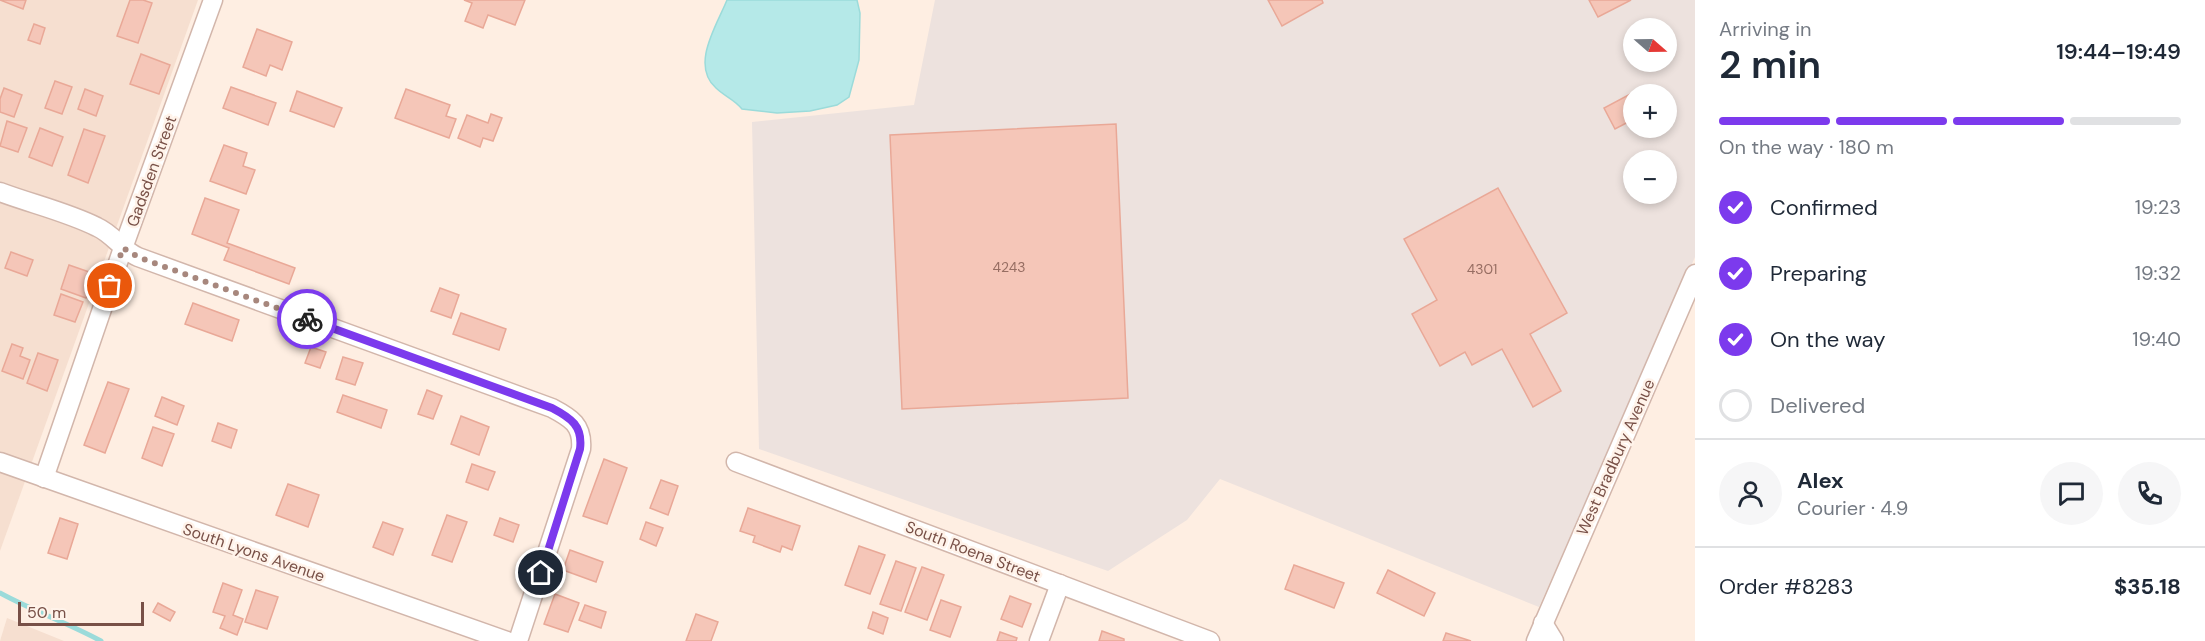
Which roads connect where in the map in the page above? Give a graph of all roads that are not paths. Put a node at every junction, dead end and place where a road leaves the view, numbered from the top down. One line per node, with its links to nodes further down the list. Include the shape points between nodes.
1 (213, 0): 3 (street, Gadsden Street)
2 (0, 192): 3 (street, via 97,226)
3 (123, 248): 7 (street, Gadsden Street); 11 (street, via 149,261 552,408 568,418 579,429 580,449)
4 (1695, 274): 9 (street, West Bradbury Avenue)
5 (0, 462): 7 (street, South Lyons Avenue)
6 (736, 462): 8 (street, South Roena Street)
7 (44, 478): 10 (street, South Lyons Avenue)
8 (1060, 584): 12 (street); 13 (street, South Roena Street)
9 (1543, 623): 14 (street, West Bradbury Avenue); 15 (street)
10 (507, 641)
11 (518, 641)
12 (1039, 641)
13 (1210, 641)
14 (1536, 641)
15 (1554, 641)

